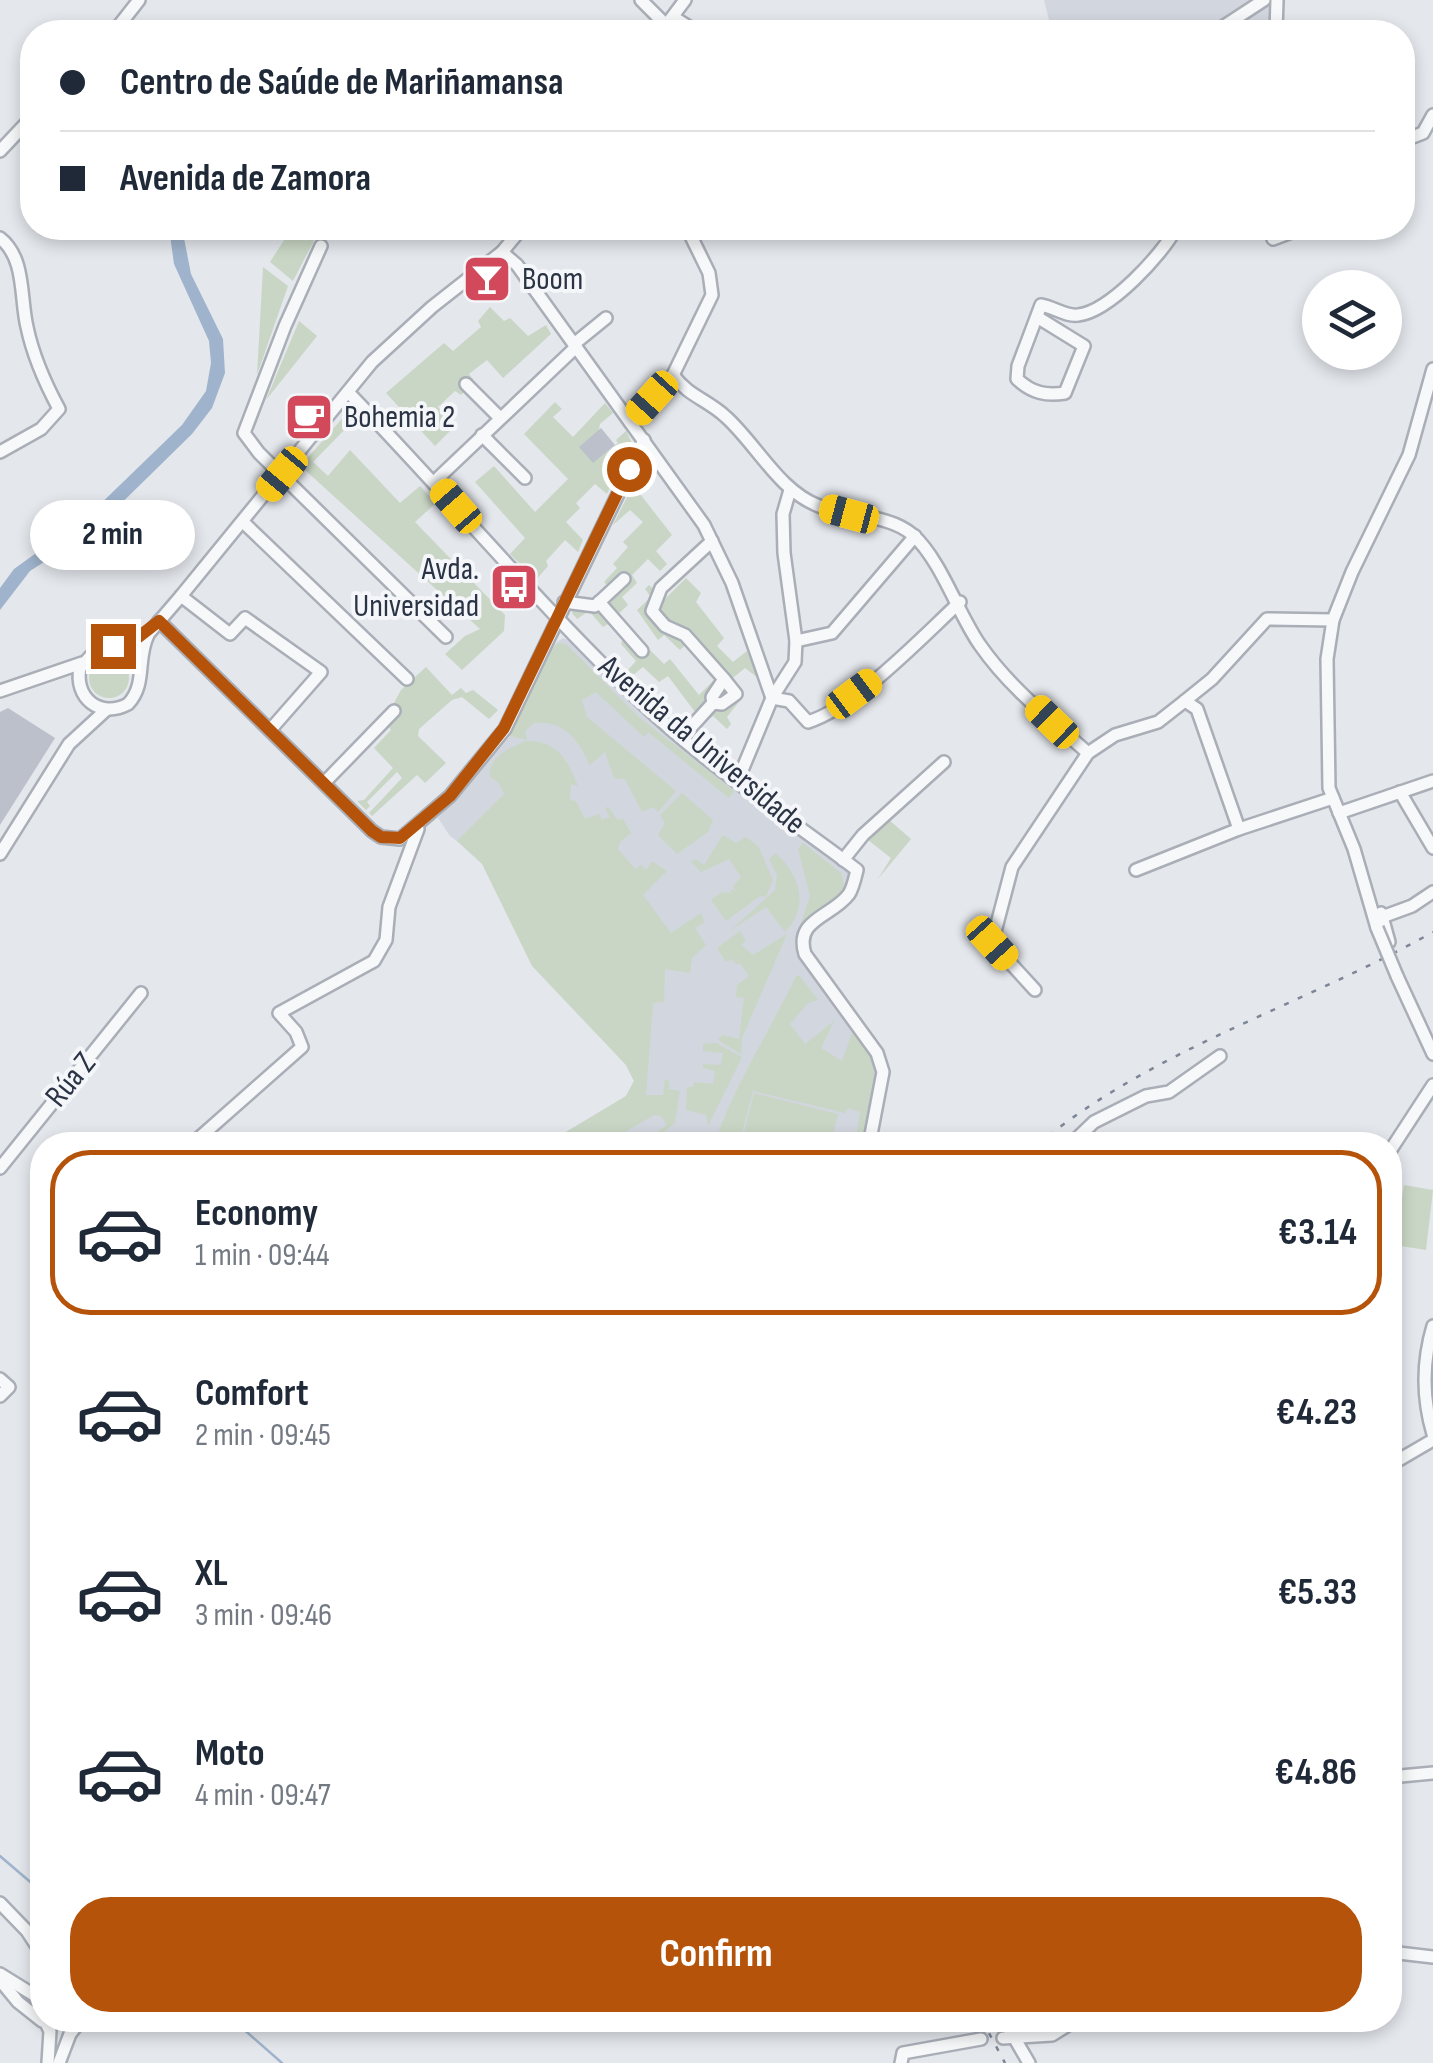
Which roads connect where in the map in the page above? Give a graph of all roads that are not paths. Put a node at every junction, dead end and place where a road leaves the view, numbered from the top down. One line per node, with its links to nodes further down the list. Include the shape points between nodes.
1 (641, 0): 3 (street)
2 (1264, 0): 4 (street)
3 (661, 20)
4 (1233, 20)
5 (1433, 116): 7 (street)
6 (20, 130): 8 (street)
7 (1415, 135)
8 (0, 152)
9 (0, 238): 26 (street, via 16,260 27,328 59,409 42,429)
10 (512, 240): 14 (street)
11 (693, 240): 19 (street, via 712,294)
12 (1170, 240): 15 (street, via 1095,310 1076,316 1041,305)
13 (321, 246): 27 (street, via 244,428 249,442)
14 (502, 252): 17 (street); 21 (street, via 389,344)
15 (1037, 316): 15 (street, via 1084,346 1066,392 1048,396 1017,379)
16 (606, 318): 17 (street)
17 (575, 346): 22 (street); 23 (street)
18 (1433, 368): 40 (street, via 1409,455)
19 (674, 375): 23 (street); 30 (street, via 685,392 723,414)
20 (466, 384): 22 (street)
21 (348, 392): 27 (street); 29 (street, Avenida da Universidade)
22 (500, 418): 24 (street)
23 (630, 422): 25 (street)
24 (482, 435): 28 (street); 29 (street)
25 (644, 440): 33 (street); 36 (street)
26 (0, 452)
27 (282, 474): 31 (street); 43 (street)
28 (525, 478)
29 (435, 481): 39 (street, Avenida da Universidade)
30 (790, 490): 32 (street, via 817,506 897,524); 44 (street, via 784,553)
31 (243, 522): 35 (street); 52 (street)
32 (915, 536): 38 (street); 44 (street, via 832,633)
33 (712, 542): 47 (street); 53 (street, via 661,588 652,611 684,634)
34 (624, 579): 37 (street)
35 (181, 596): 41 (street); 62 (street, via 230,634 245,618 321,672)
36 (564, 602): 37 (street); 39 (street)
37 (599, 602): 46 (street)
38 (960, 602): 56 (street, via 823,718 808,722 789,701); 65 (street, via 1000,670)
39 (556, 618): 63 (street, Avenida da Universidade); 73 (street, via 504,728)
40 (1333, 620): 58 (street, via 1267,619); 71 (street)
41 (159, 621): 42 (street); 62 (street)
42 (150, 632): 45 (street); 49 (street)
43 (446, 636)
44 (796, 641): 50 (street, via 795,662)
45 (123, 649): 48 (street, via 102,647); 49 (street)
46 (642, 651)
47 (759, 660): 50 (street); 56 (street)
48 (82, 663): 51 (street); 54 (street)
49 (138, 665): 60 (street, via 136,694)
50 (788, 668): 56 (street)
51 (46, 676): 54 (street); 55 (street)
52 (407, 679)
53 (724, 679): 59 (street); 59 (street, via 736,694)
54 (78, 683): 57 (street)
55 (0, 691)
56 (772, 698): 67 (street)
57 (86, 699): 60 (street); 64 (street)
58 (1185, 701): 65 (street, via 1158,722 1115,735); 74 (street, via 1197,709)
59 (713, 703): 63 (street)
60 (106, 710): 64 (street)
61 (394, 711): 69 (street)
62 (271, 730): 69 (street)
63 (683, 736): 67 (street, Avenida da Universidade)
64 (69, 744): 76 (street)
65 (1088, 753): 82 (street, via 1012,867 992,943)
66 (944, 762): 77 (street, via 862,835)
67 (738, 780): 77 (street, Avenida da Universidade)
68 (1433, 781): 70 (street)
69 (324, 783): 73 (street, via 381,837 400,838)
70 (1400, 792): 72 (street); 75 (street)
71 (1333, 798): 72 (street); 74 (street)
72 (1339, 813): 80 (street)
73 (422, 821): 87 (street, via 374,961 279,1014 302,1047)
74 (1238, 829): 78 (street)
75 (1433, 848)
76 (0, 854)
77 (844, 860): 88 (street, Avenida da Universidade, via 858,870 851,892 806,926 801,940 877,1053 882,1072)
78 (1136, 870)
79 (1433, 892): 80 (street)
80 (1380, 922): 81 (street); 84 (street, bridge)
81 (1389, 942)
82 (1035, 990)
83 (142, 993): 91 (street, Rúa Z)
84 (1433, 1054)
85 (1220, 1056): 89 (street, via 1169,1092 1146,1096 1094,1122)
86 (1433, 1084): 90 (street)
87 (206, 1132)
88 (871, 1132)
89 (1088, 1132)
90 (1402, 1132)
91 (0, 1168)
92 (1433, 1326): 95 (street, via 1424,1362)
93 (0, 1379): 94 (street, via 9,1387)
94 (0, 1396)
95 (1430, 1414): 96 (street)
96 (1433, 1437): 97 (street)
97 (1402, 1457)
98 (1433, 1774): 99 (street)
99 (1402, 1776)
100 (0, 1894): 102 (street)
101 (0, 1903): 103 (street)
102 (30, 1928)
103 (30, 1936)
104 (1402, 1953): 105 (street)
105 (1433, 1957)
106 (0, 1977): 107 (street); 108 (street)
107 (30, 1993)
108 (30, 2011)
109 (46, 2032): 116 (street)
110 (66, 2032): 113 (street)
111 (1008, 2032): 114 (street)
112 (1057, 2032): 114 (street)
113 (70, 2034): 117 (street)
114 (1010, 2038): 119 (street)
115 (981, 2039): 118 (street, via 903,2053)
116 (48, 2063)
117 (59, 2063)
118 (900, 2063)
119 (1029, 2063)

